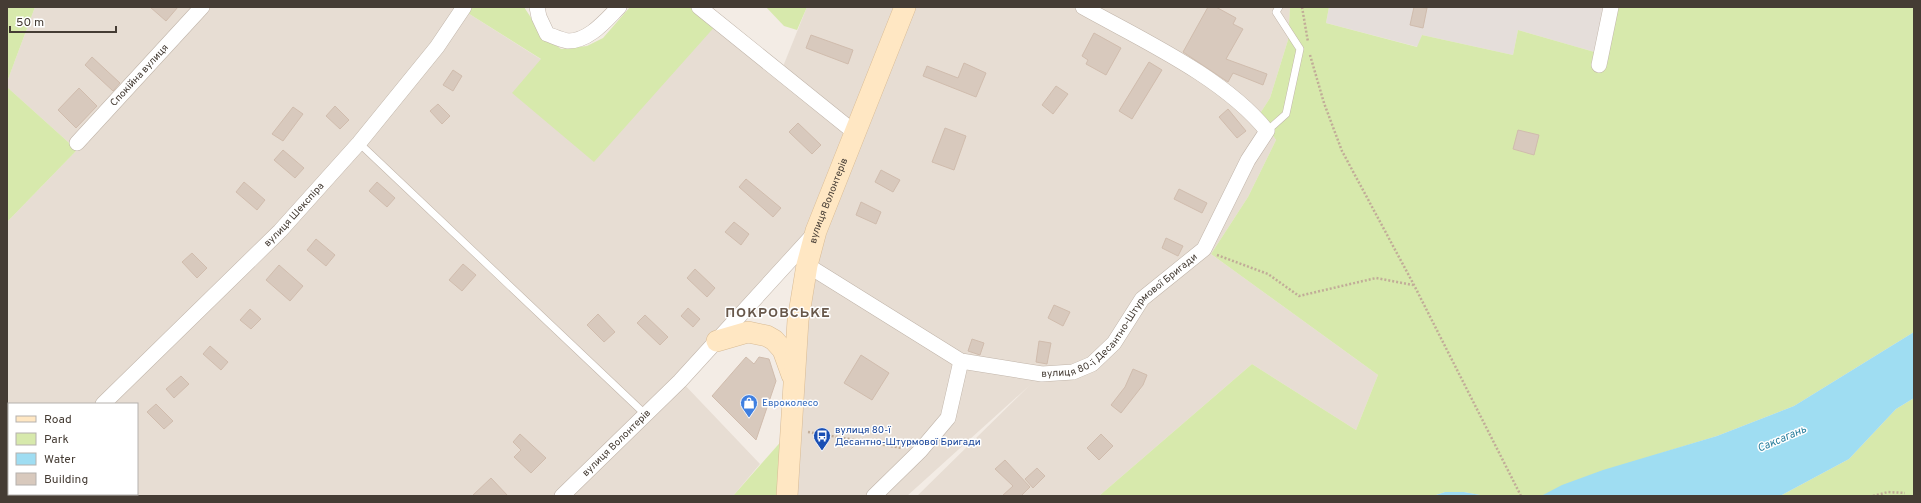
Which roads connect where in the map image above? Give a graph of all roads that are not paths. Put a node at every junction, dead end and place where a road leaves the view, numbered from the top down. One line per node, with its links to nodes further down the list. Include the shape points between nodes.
1 (202, 7): 13 (street, Спокійна вулиця)
2 (464, 7): 14 (street, вулиця Шекспіра, via 437,47)
3 (537, 7): 4 (street, via 547,34 567,41 581,39 598,28)
4 (619, 7)
5 (699, 7): 11 (street)
6 (904, 7): 11 (street, вулиця Волонтерів)
7 (1083, 7): 12 (street, via 1189,66 1255,117)
8 (1279, 7): 12 (lane, via 1276,12 1300,49 1286,114)
9 (1611, 7): 10 (street)
10 (1599, 65)
11 (854, 132): 15 (street, вулиця Волонтерів)
12 (1266, 132): 18 (street, вулиця 80-ї Десантно-Штурмової Бригади, via 1248,160 1204,249 1142,300 1114,343 1092,364 1073,372 1042,374)
13 (77, 143)
14 (359, 143): 20 (street, вулиця Шекспіра, via 280,231); 21 (lane)
15 (816, 231): 16 (street); 17 (street, вулиця Волонтерів)
16 (807, 265): 18 (street, вулиця 80-ї Десантно-Штурмової Бригади); 19 (street, via 798,320)
17 (717, 341): 19 (street, via 748,332 774,340 782,350); 21 (street, вулиця Волонтерів)
18 (961, 361): 24 (street, via 948,418 920,452)
19 (795, 381): 23 (street)
20 (104, 403)
21 (646, 415): 22 (street, вулиця Волонтерів)
22 (562, 496)
23 (787, 496)
24 (874, 496)

